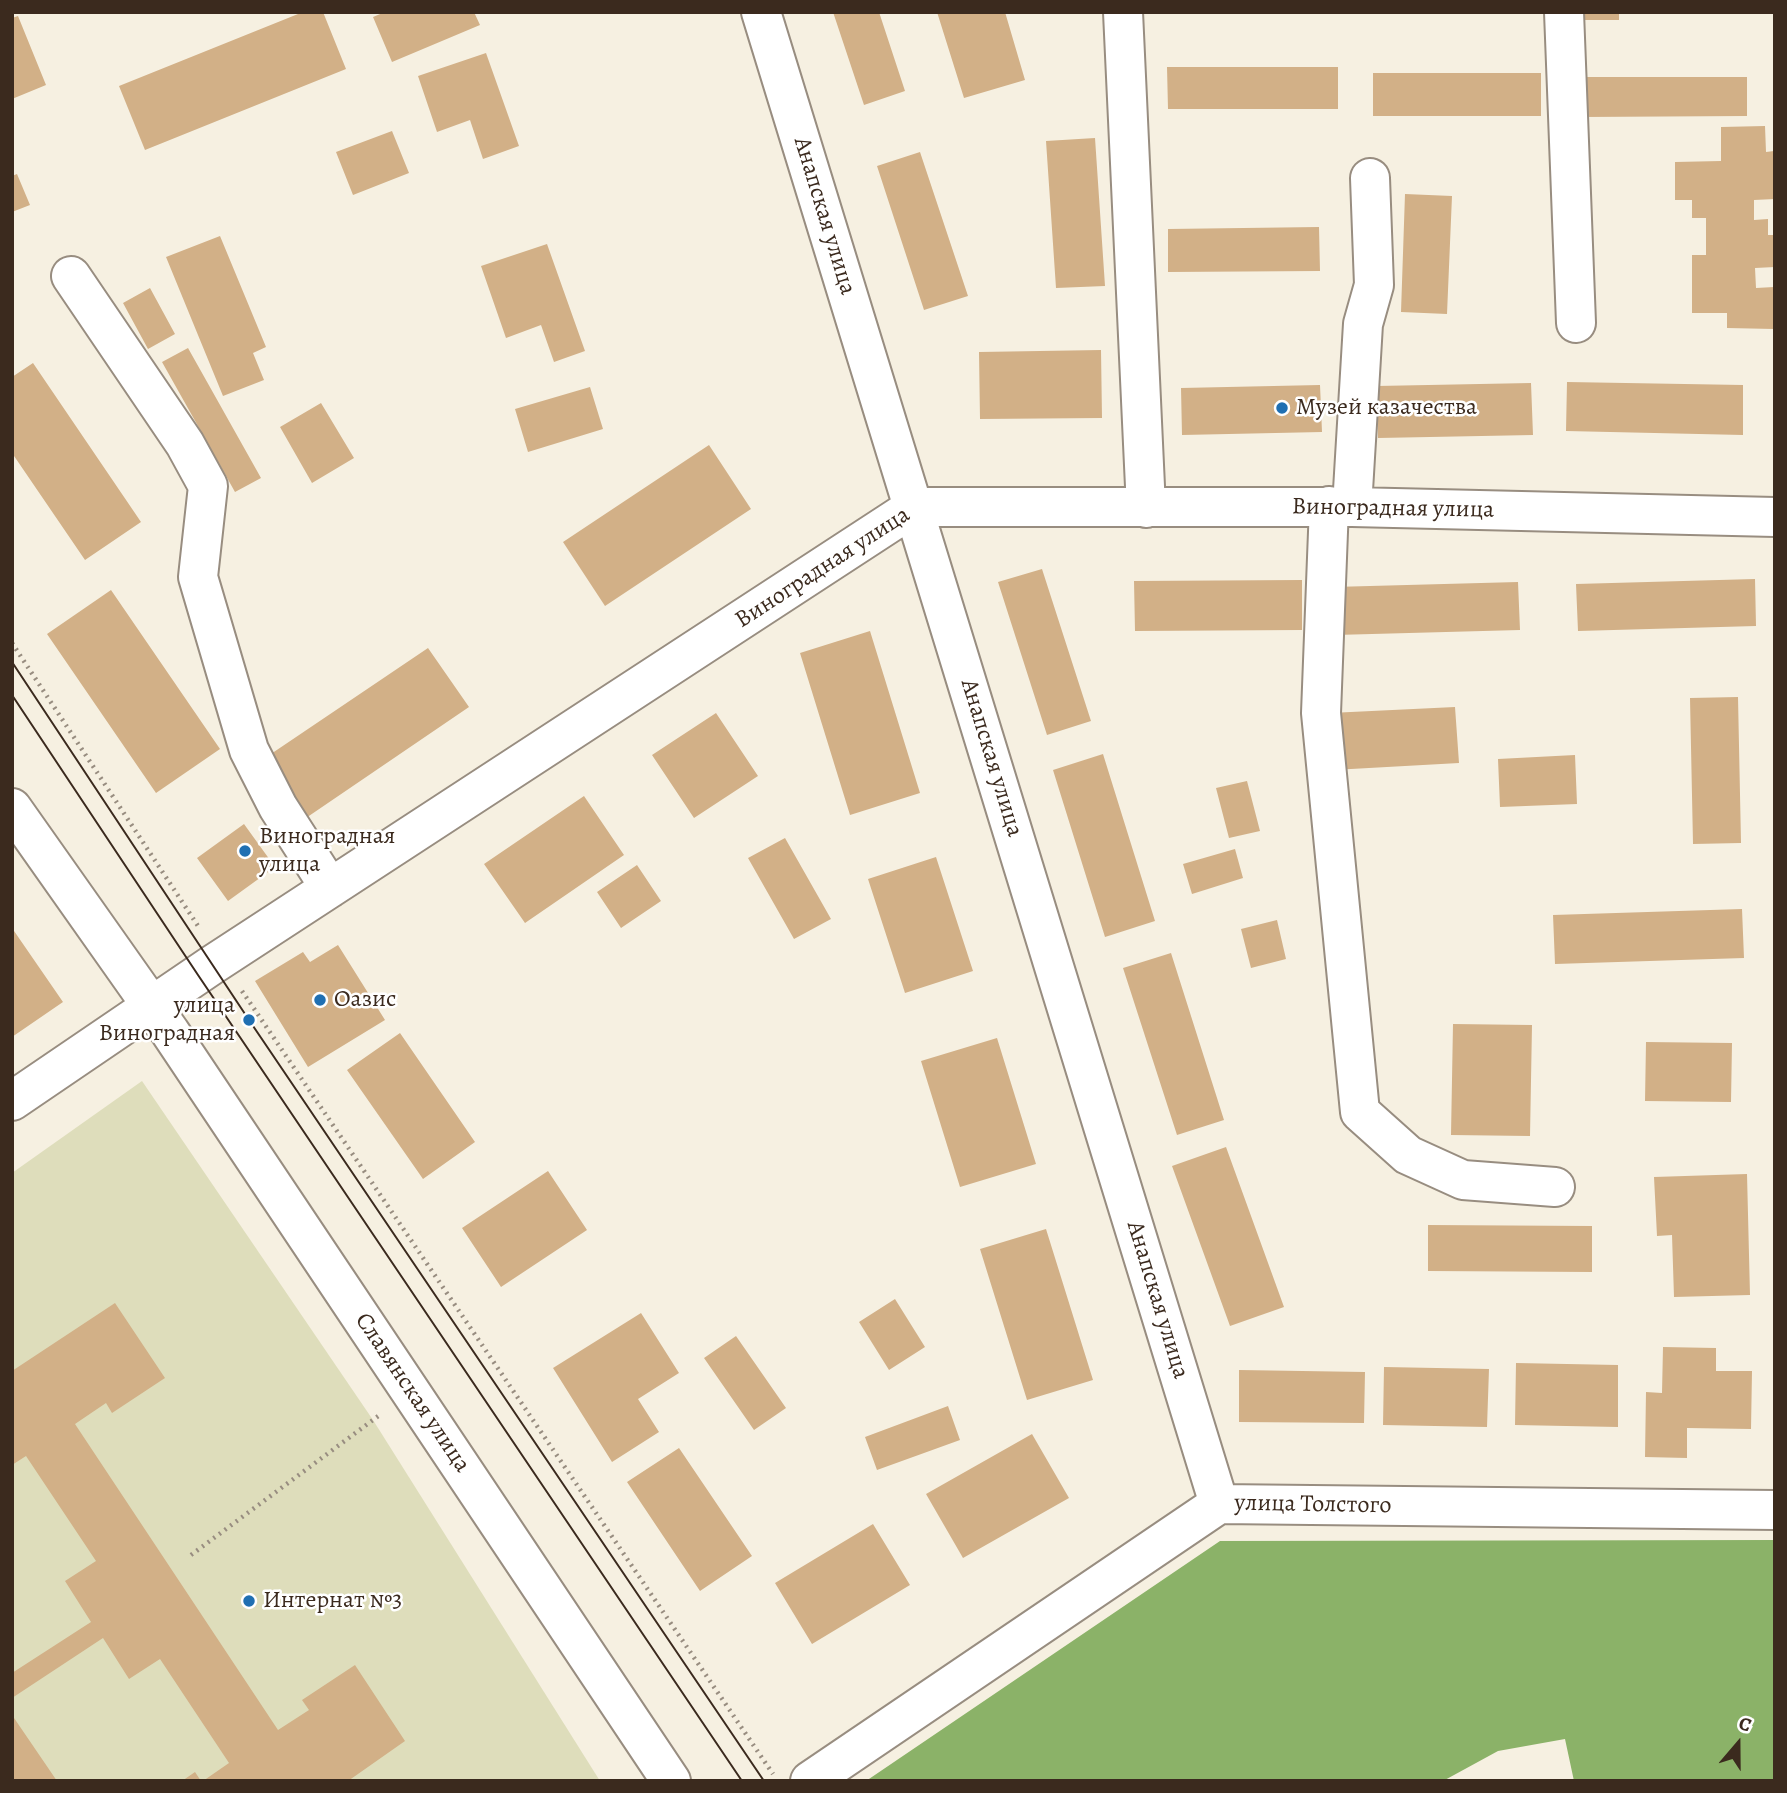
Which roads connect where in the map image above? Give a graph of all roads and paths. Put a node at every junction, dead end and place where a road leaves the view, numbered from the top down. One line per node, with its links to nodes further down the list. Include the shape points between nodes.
1 (761, 12): 7 (street, Анапская улица)
2 (1123, 12): 9 (street)
3 (1564, 12): 6 (street)
4 (1370, 178): 8 (street, via 1374,285 1363,324)
5 (71, 276): 13 (street, via 185,444 208,486 198,577 249,750 278,807)
6 (1576, 323)
7 (914, 507): 9 (street, Виноградная улица); 13 (street, Виноградная улица); 19 (street, Анапская улица)
8 (1341, 507): 9 (street, Виноградная улица); 10 (street, Виноградная улица); 17 (street, via 1321,713 1360,1112 1408,1155 1464,1180)
9 (1146, 508)
10 (1775, 517)
11 (12, 643): 14 (path)
12 (12, 808): 15 (street, Славянская улица)
13 (330, 888): 14 (street, Виноградная улица)
14 (220, 960): 15 (street, Виноградная улица); 23 (path)
15 (152, 1005): 16 (street, Виноградная улица); 22 (street, Славянская улица)
16 (12, 1101)
17 (1555, 1187)
18 (383, 1413): 21 (path)
19 (1219, 1504): 20 (street, улица Толстого); 24 (street, улица Толстого)
20 (1775, 1510)
21 (191, 1555)
22 (671, 1781)
23 (778, 1781)
24 (810, 1781)

